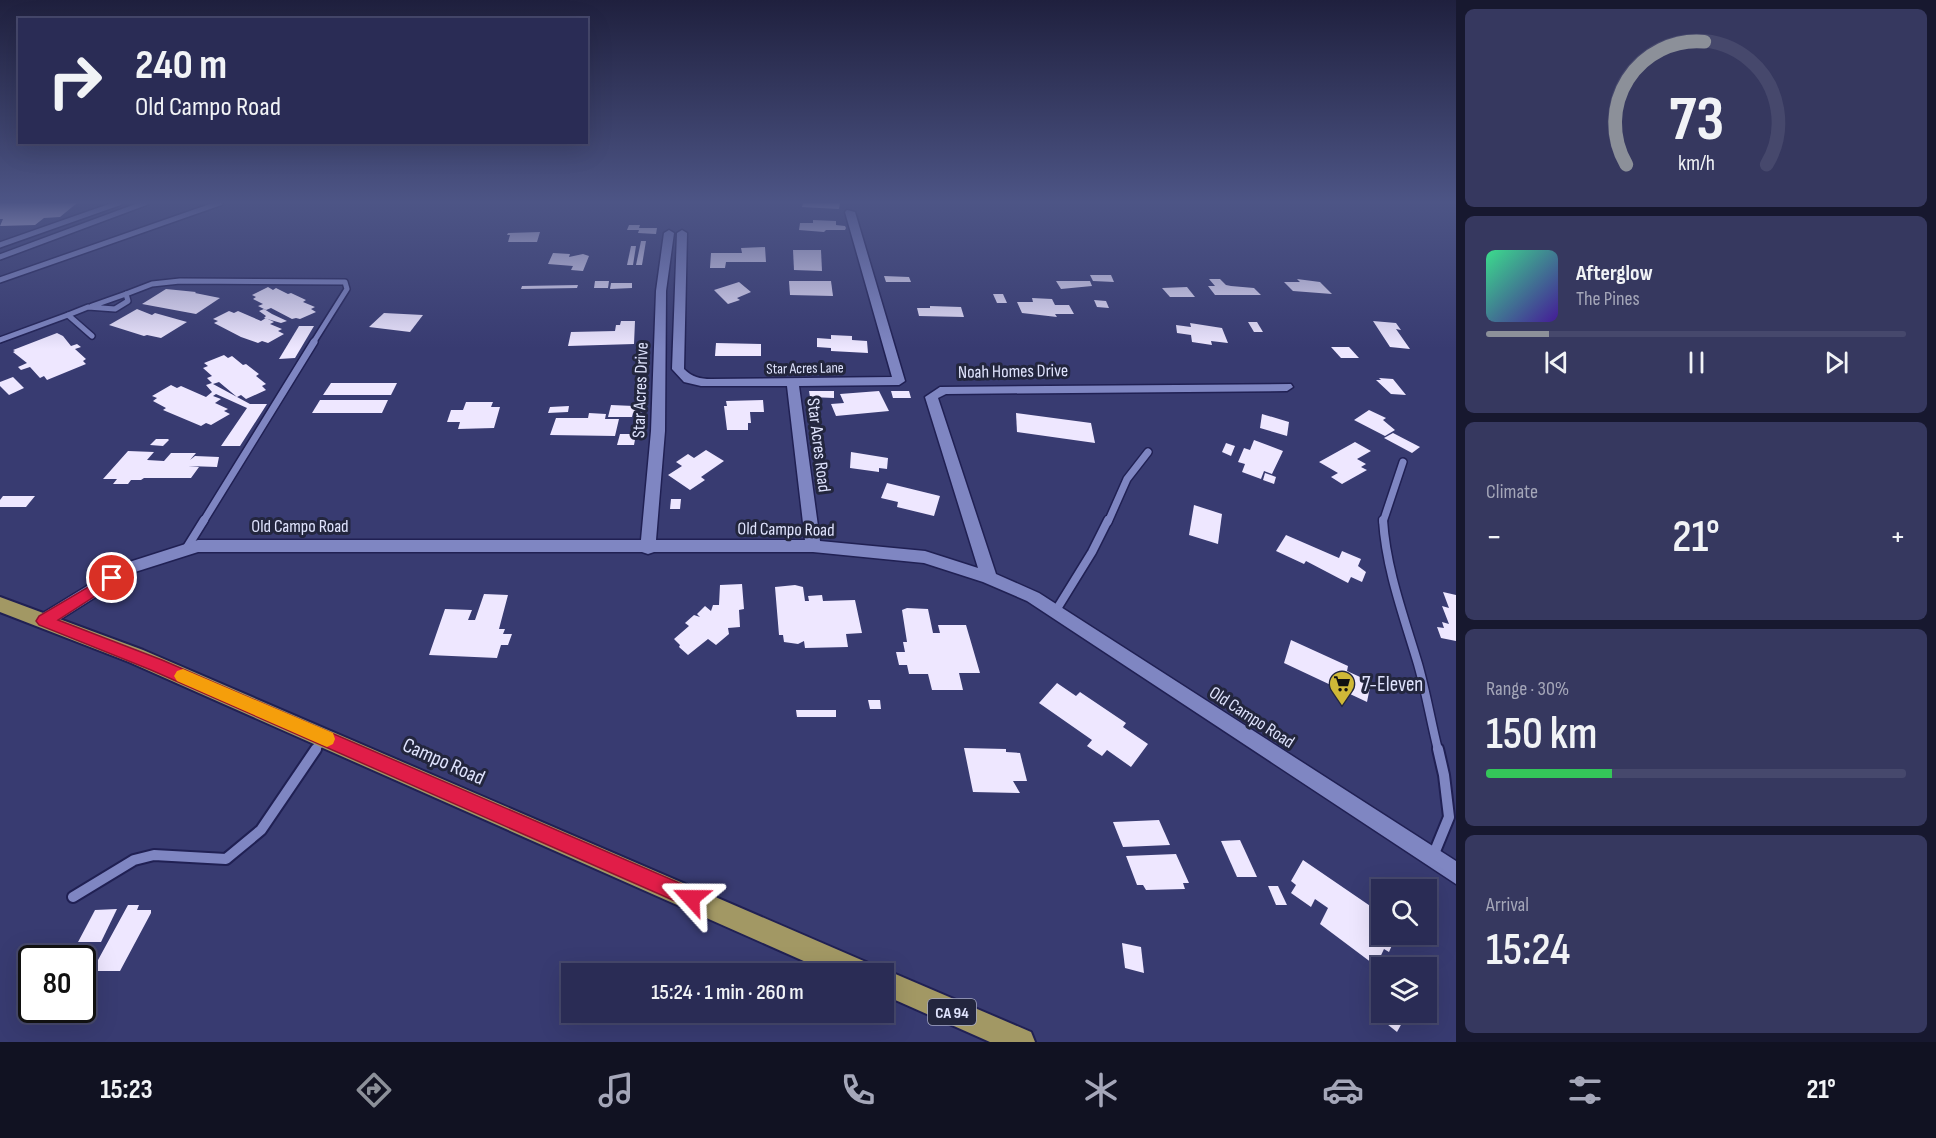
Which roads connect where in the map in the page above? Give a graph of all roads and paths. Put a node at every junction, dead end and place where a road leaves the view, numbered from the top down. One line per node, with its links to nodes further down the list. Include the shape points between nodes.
1 (15, 252): 6 (lane)
2 (81, 252): 7 (lane)
3 (671, 252): 18 (street, Star Acres Drive, via 661,291 657,431)
4 (675, 252): 13 (street, Star Acres Lane, via 678,369 684,378 711,383)
5 (861, 252): 13 (street, Star Acres Lane, via 899,381)
6 (0, 257)
7 (0, 280)
8 (126, 294): 9 (lane); 9 (lane, via 128,301 118,308); 19 (lane, via 152,284 180,281 347,284)
9 (92, 306): 10 (lane)
10 (68, 315): 11 (lane); 12 (lane)
11 (92, 336)
12 (0, 340)
13 (793, 384): 17 (street, Star Acres Road)
14 (1287, 387): 20 (street, Noah Homes Drive, via 944,390 931,397)
15 (1148, 452): 22 (lane, via 1136,463 1102,534)
16 (1403, 462): 25 (lane, via 1383,521 1403,621 1418,665 1444,775 1449,818)
17 (813, 546): 18 (street, Old Campo Road); 20 (street, Old Campo Road, via 925,557)
18 (648, 548): 19 (street, Old Campo Road, via 198,546)
19 (185, 550): 23 (street, Old Campo Road, via 129,568)
20 (988, 578): 22 (street, Old Campo Road, via 1033,597)
21 (0, 604): 23 (highway, Campo Road)
22 (1055, 612): 25 (street, Old Campo Road)
23 (44, 621): 24 (highway, Campo Road, via 136,656)
24 (324, 738): 27 (lane, via 261,830 226,858 154,855 134,860); 28 (highway, Campo Road)
25 (1432, 857): 26 (street, Old Campo Road)
26 (1456, 873)
27 (73, 897)
28 (839, 963)
29 (894, 986): 30 (highway, CA 94)
30 (1021, 1042)

